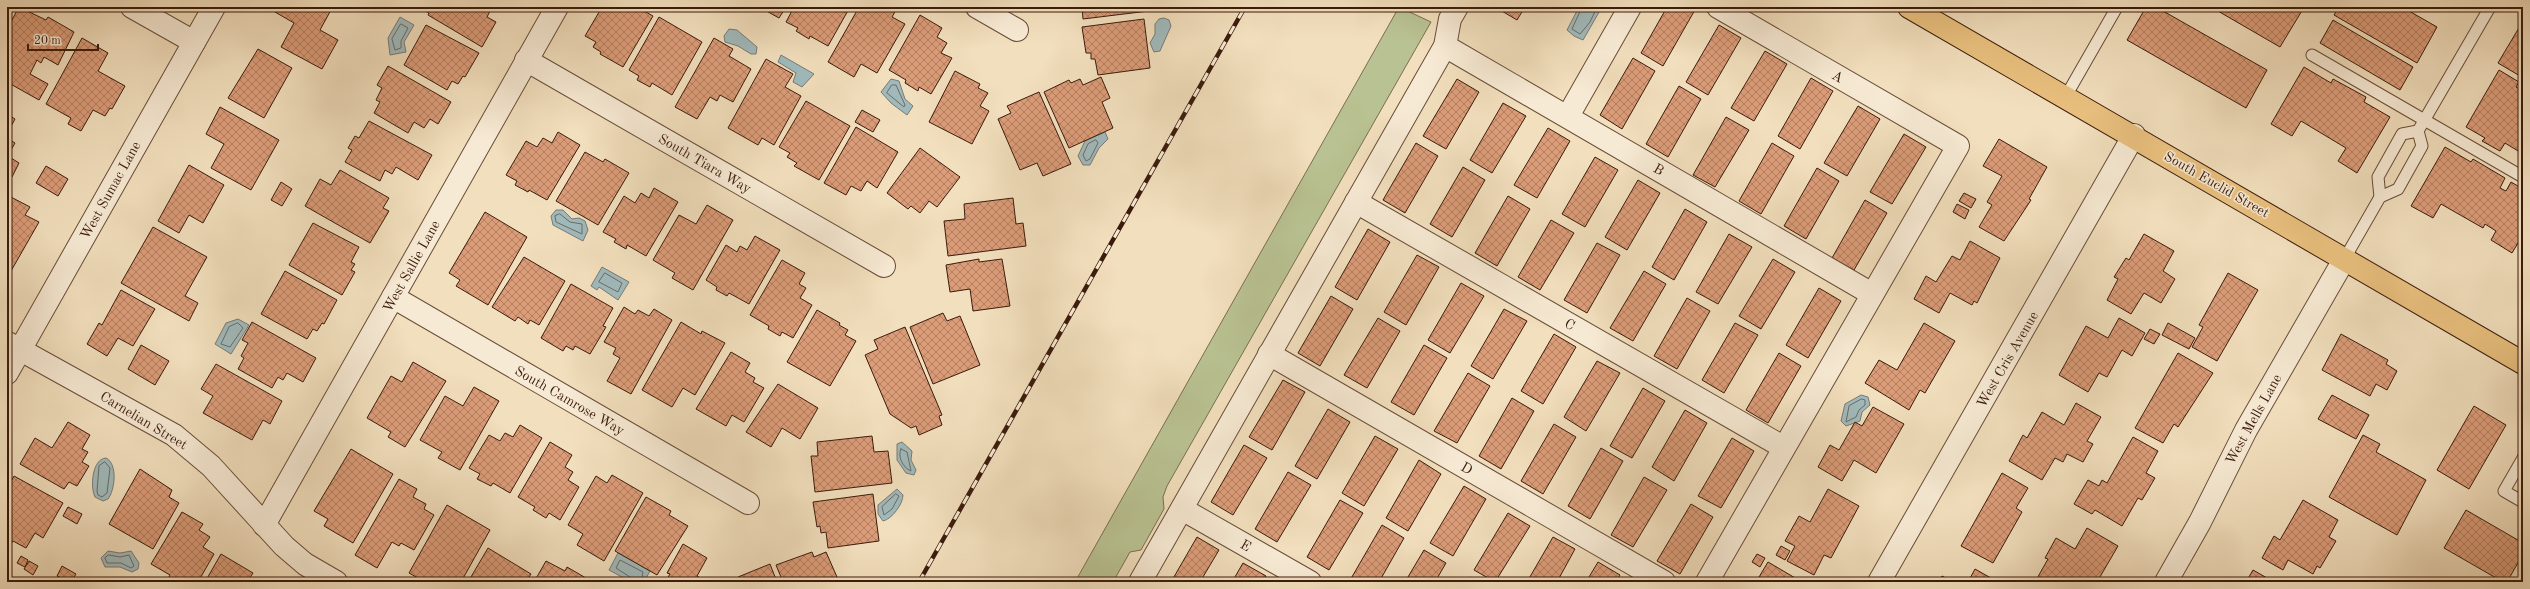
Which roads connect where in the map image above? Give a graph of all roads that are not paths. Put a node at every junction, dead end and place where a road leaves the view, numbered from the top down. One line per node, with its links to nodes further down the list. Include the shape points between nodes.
1 (132, 7): 12 (street)
2 (214, 7): 12 (street, West Sumac Lane)
3 (557, 7): 15 (street, West Sallie Lane)
4 (977, 7): 11 (street)
5 (1457, 7): 13 (street, via 1450,19)
6 (1630, 7): 17 (street)
7 (1718, 7): 26 (street, A, via 1958,146)
8 (2118, 7): 16 (lane)
9 (2490, 7): 18 (lane)
10 (1911, 8): 16 (main road, South Euclid Street)
11 (1017, 30)
12 (194, 42): 28 (street, West Sumac Lane)
13 (1445, 46): 17 (street, B); 23 (street)
14 (2312, 56): 18 (lane)
15 (526, 60): 25 (street, South Tiara Way); 27 (street, West Sallie Lane)
16 (2066, 96): 20 (main road, South Euclid Street)
17 (1568, 116): 26 (street, B)
18 (2424, 120): 19 (lane); 21 (lane)
19 (2418, 132): 22 (lane, via 2422,146 2398,189); 22 (lane, via 2402,134 2378,177)
20 (2134, 136): 24 (main road, South Euclid Street); 43 (street, West Cris Avenue)
21 (2523, 177)
22 (2380, 197): 24 (lane)
23 (1356, 202): 29 (street); 32 (street, C)
24 (2345, 258): 30 (main road, South Euclid Street); 44 (street, West Mells Lane, via 2246,430 2200,522)
25 (884, 266)
26 (1872, 294): 32 (street)
27 (393, 297): 35 (street, South Camrose Way); 37 (street, West Sallie Lane)
28 (14, 346): 31 (street, West Sumac Lane); 37 (street, Carnelian Street, via 174,435 211,466)
29 (1269, 354): 36 (street); 41 (street, D)
30 (2523, 363)
31 (7, 373)
32 (1784, 447): 42 (street)
33 (2523, 458): 34 (lane, via 2504,491)
34 (2523, 502)
35 (748, 503)
36 (1182, 509): 39 (street); 40 (street, E)
37 (264, 525): 38 (street, Carnelian Street, via 294,555)
38 (336, 582)
39 (1140, 582)
40 (1310, 582)
41 (1664, 582)
42 (1707, 582)
43 (1879, 582)
44 (2166, 582)

